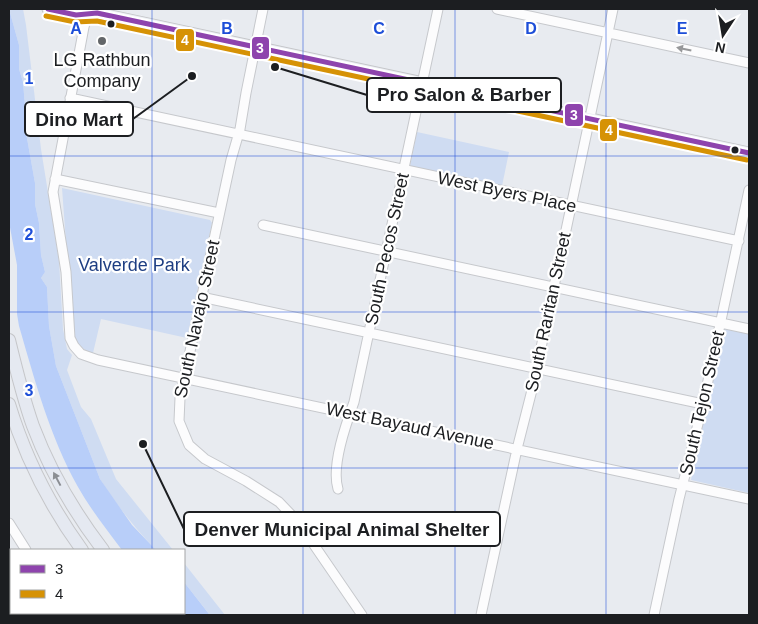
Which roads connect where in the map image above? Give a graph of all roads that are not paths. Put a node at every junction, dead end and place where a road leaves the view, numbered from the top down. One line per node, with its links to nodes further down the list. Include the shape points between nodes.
1 (48, 9): 6 (main road, via 76,15)
2 (263, 9): 8 (street, South Navajo Street)
3 (438, 9): 10 (street, South Pecos Street)
4 (497, 9): 7 (street)
5 (613, 9): 7 (street, South Raritan Street)
6 (86, 10): 8 (main road); 11 (street)
7 (608, 33): 9 (street, one-way to 7); 12 (street, South Raritan Street)
8 (255, 46): 10 (main road); 13 (street, South Navajo Street)
9 (749, 63)
10 (423, 82): 12 (main road); 15 (street, South Pecos Street)
11 (70, 98): 13 (street, West Byers Place); 16 (street)
12 (590, 119): 14 (main road); 18 (street, South Raritan Street)
13 (239, 134): 15 (street, West Byers Place); 19 (street, South Navajo Street)
14 (749, 153)
15 (405, 170): 18 (street, West Byers Place); 22 (street, South Pecos Street)
16 (55, 179): 19 (street); 32 (street, West Bayaud Avenue, via 53,192 66,272 69,335 74,346 89,358)
17 (749, 190): 21 (street, South Tejon Street)
18 (571, 206): 21 (street, West Byers Place); 23 (street, South Raritan Street)
19 (219, 213): 24 (street, South Navajo Street)
20 (263, 225): 22 (street)
21 (739, 241): 25 (street, South Tejon Street)
22 (387, 252): 23 (street); 28 (street, South Pecos Street)
23 (554, 288): 25 (street); 31 (street, South Raritan Street)
24 (201, 297): 28 (street); 32 (street, South Navajo Street)
25 (721, 323): 26 (street); 34 (street, South Tejon Street)
26 (749, 329)
27 (9, 332): 30 (highway)
28 (369, 333): 31 (street); 35 (street, South Pecos Street)
29 (9, 340): 30 (highway)
30 (13, 358): 43 (highway, one-way to 30, via 57,480 42,449)
31 (537, 369): 34 (street); 36 (street, South Raritan Street)
32 (184, 378): 35 (street, West Bayaud Avenue); 44 (street, South Navajo Street, via 178,417 189,446 200,456 279,502 299,523)
33 (9, 404): 42 (highway, via 31,464)
34 (703, 404): 37 (street, South Tejon Street)
35 (350, 414): 36 (street, West Bayaud Avenue); 38 (street, South Pecos Street, via 336,469)
36 (517, 450): 37 (street, West Bayaud Avenue); 45 (street, South Raritan Street)
37 (683, 484): 39 (street, West Bayaud Avenue); 46 (street, South Tejon Street)
38 (338, 489)
39 (749, 498)
40 (9, 523): 41 (street)
41 (25, 549)
42 (81, 549)
43 (102, 549)
44 (362, 615)
45 (481, 615)
46 (654, 615)

